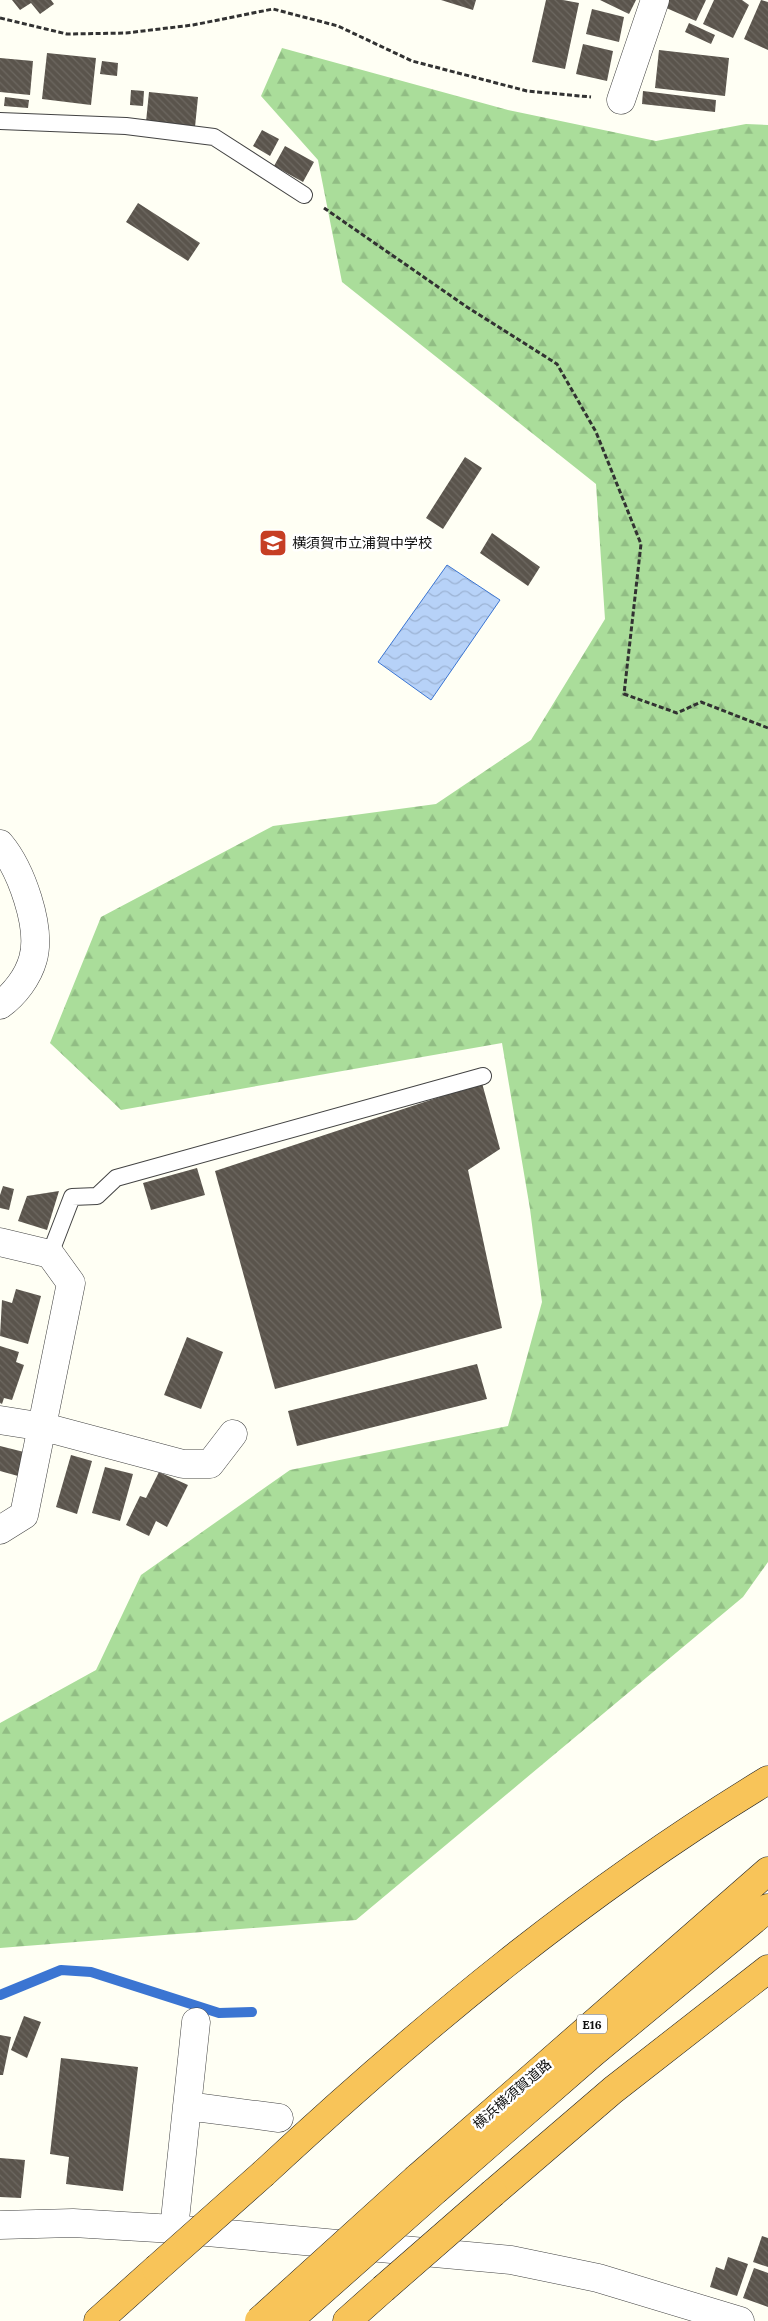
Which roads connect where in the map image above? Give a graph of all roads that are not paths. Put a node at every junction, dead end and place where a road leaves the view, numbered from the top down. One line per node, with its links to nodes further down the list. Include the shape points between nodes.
1 (655, 0): 2 (street)
2 (621, 100)
3 (0, 121): 4 (lane, via 126,126 214,137)
4 (304, 195)
5 (0, 844): 6 (street, via 22,879 28,896 34,948 25,978 10,998)
6 (0, 1005)
7 (483, 1076): 9 (lane, via 116,1178 97,1196 72,1197)
8 (0, 1242): 9 (street)
9 (50, 1254): 11 (street, via 71,1283)
10 (0, 1420): 11 (street)
11 (44, 1427): 12 (street, via 183,1464 210,1464); 13 (street, via 24,1515)
12 (232, 1434)
13 (0, 1530)
14 (768, 1780): 24 (highway, bridge, via 616,1881 545,1933 389,2060)
15 (768, 1871): 21 (highway, 横浜横須賀道路 / E16)
16 (768, 1908): 21 (highway, 横浜横須賀道路 / E16, via 593,2053)
17 (768, 1969): 27 (highway, bridge, via 613,2090)
18 (196, 2022): 19 (street)
19 (187, 2106): 20 (street); 23 (street)
20 (279, 2118)
21 (427, 2183): 25 (highway, 横浜横須賀道路 / E16, bridge); 26 (highway, 横浜横須賀道路 / E16, bridge)
22 (0, 2226): 23 (street, via 72,2223)
23 (174, 2229): 28 (street, via 511,2260 598,2278)
24 (98, 2321)
25 (259, 2321)
26 (288, 2321)
27 (347, 2321)
28 (740, 2321)

